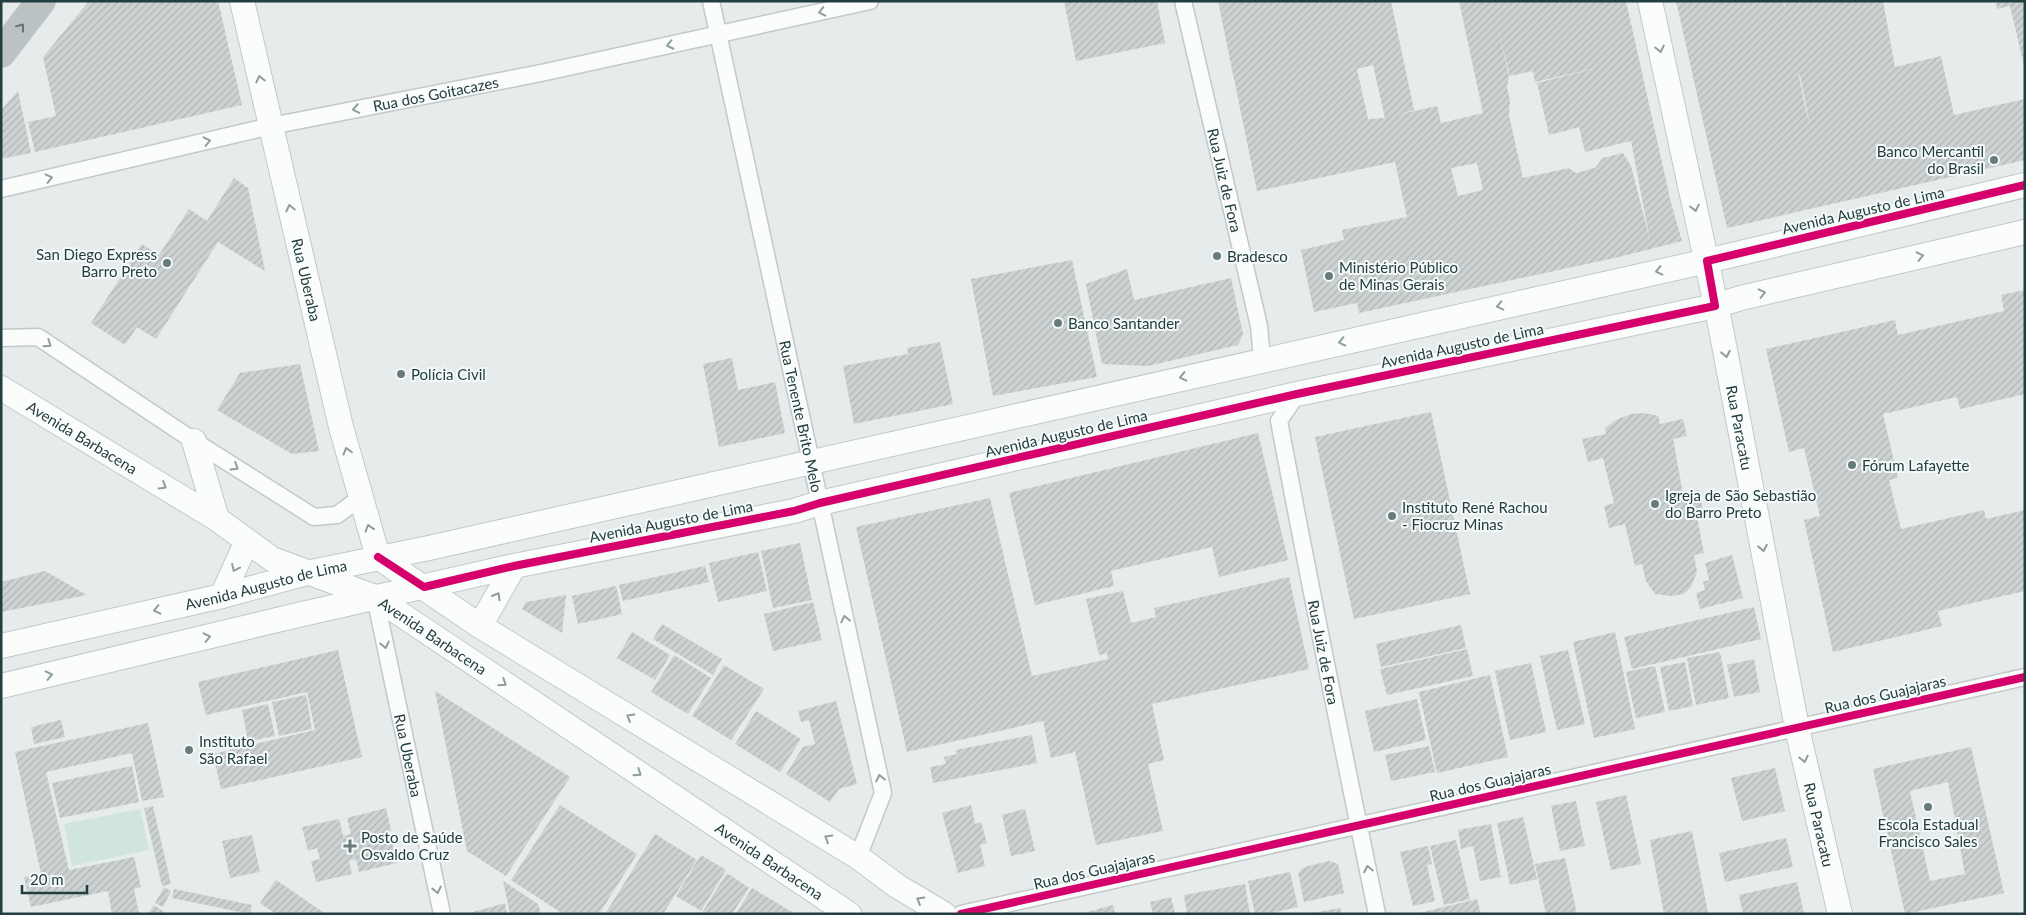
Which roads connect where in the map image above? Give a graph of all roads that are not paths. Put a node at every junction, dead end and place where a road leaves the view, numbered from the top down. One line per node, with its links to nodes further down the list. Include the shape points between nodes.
1 (41, 1): 8 (highway, one-way to 1)
2 (242, 1): 9 (main road, Rua Uberaba, one-way to 2)
3 (711, 1): 7 (street, Rua Tenente Brito Melo)
4 (870, 1): 7 (street, Rua dos Goitacazes, one-way to 7)
5 (1183, 1): 16 (street, Rua Juiz de Fora, via 1258,326)
6 (1650, 1): 13 (main road, Rua Paracatu, one-way to 13)
7 (718, 35): 9 (street, Rua dos Goitacazes, one-way to 9); 20 (street, Rua Tenente Brito Melo)
8 (1, 53)
9 (271, 126): 11 (street, Rua dos Goitacazes, one-way to 9); 21 (main road, Rua Uberaba, one-way to 9)
10 (2025, 185): 13 (main road, Avenida Augusto de Lima)
11 (1, 189)
12 (2025, 232): 14 (main road, Avenida Augusto de Lima, one-way to 12)
13 (1707, 261): 14 (main road, Rua Paracatu); 16 (main road, Avenida Augusto de Lima, one-way to 16)
14 (1715, 306): 18 (main road, Avenida Augusto de Lima); 35 (main road, Rua Paracatu, one-way to 35)
15 (1, 338): 19 (street, one-way to 19, via 38,337)
16 (1262, 359): 20 (main road, Avenida Augusto de Lima, one-way to 20)
17 (1, 388): 23 (main road, Avenida Barbacena, one-way to 23)
18 (1297, 394): 22 (main road, Avenida Augusto de Lima); 36 (street, Rua Juiz de Fora, via 1279,421)
19 (194, 441): 21 (street, one-way to 21, via 314,517 337,514); 23 (main road)
20 (812, 462): 22 (street, Rua Tenente Brito Melo); 25 (main road, Avenida Augusto de Lima)
21 (360, 498): 25 (main road, Rua Uberaba, one-way to 21)
22 (820, 503): 26 (main road, Avenida Augusto de Lima, via 794,511); 37 (street, Rua Tenente Brito Melo, one-way to 22, via 883,793)
23 (217, 519): 24 (main road, Avenida Barbacena)
24 (247, 541): 27 (main road, Avenida Barbacena, via 272,558); 29 (main road, one-way to 29)
25 (378, 557): 27 (main road, Avenida Augusto de Lima); 28 (main road)
26 (514, 566): 28 (main road, Avenida Augusto de Lima); 31 (main road, one-way to 26)
27 (311, 572): 29 (main road, Avenida Augusto de Lima); 30 (main road, Avenida Barbacena)
28 (424, 587): 30 (main road, Avenida Augusto de Lima); 31 (main road)
29 (222, 596): 32 (main road, Avenida Augusto de Lima, one-way to 32)
30 (375, 597): 34 (main road, Avenida Augusto de Lima, one-way to 30); 38 (street, Rua Uberaba, one-way to 38); 39 (main road, Avenida Barbacena, one-way to 39)
31 (480, 626): 37 (main road, one-way to 31)
32 (1, 646)
33 (2025, 677): 35 (street, Rua dos Guajajaras)
34 (1, 686)
35 (1797, 728): 36 (street, Rua dos Guajajaras); 43 (main road, Rua Paracatu, one-way to 43)
36 (1360, 825): 41 (street, Rua dos Guajajaras); 42 (street, Rua Juiz de Fora, one-way to 36)
37 (858, 857): 40 (main road, one-way to 37, via 897,886)
38 (442, 914)
39 (849, 914)
40 (944, 914)
41 (961, 914)
42 (1376, 914)
43 (1840, 914)

